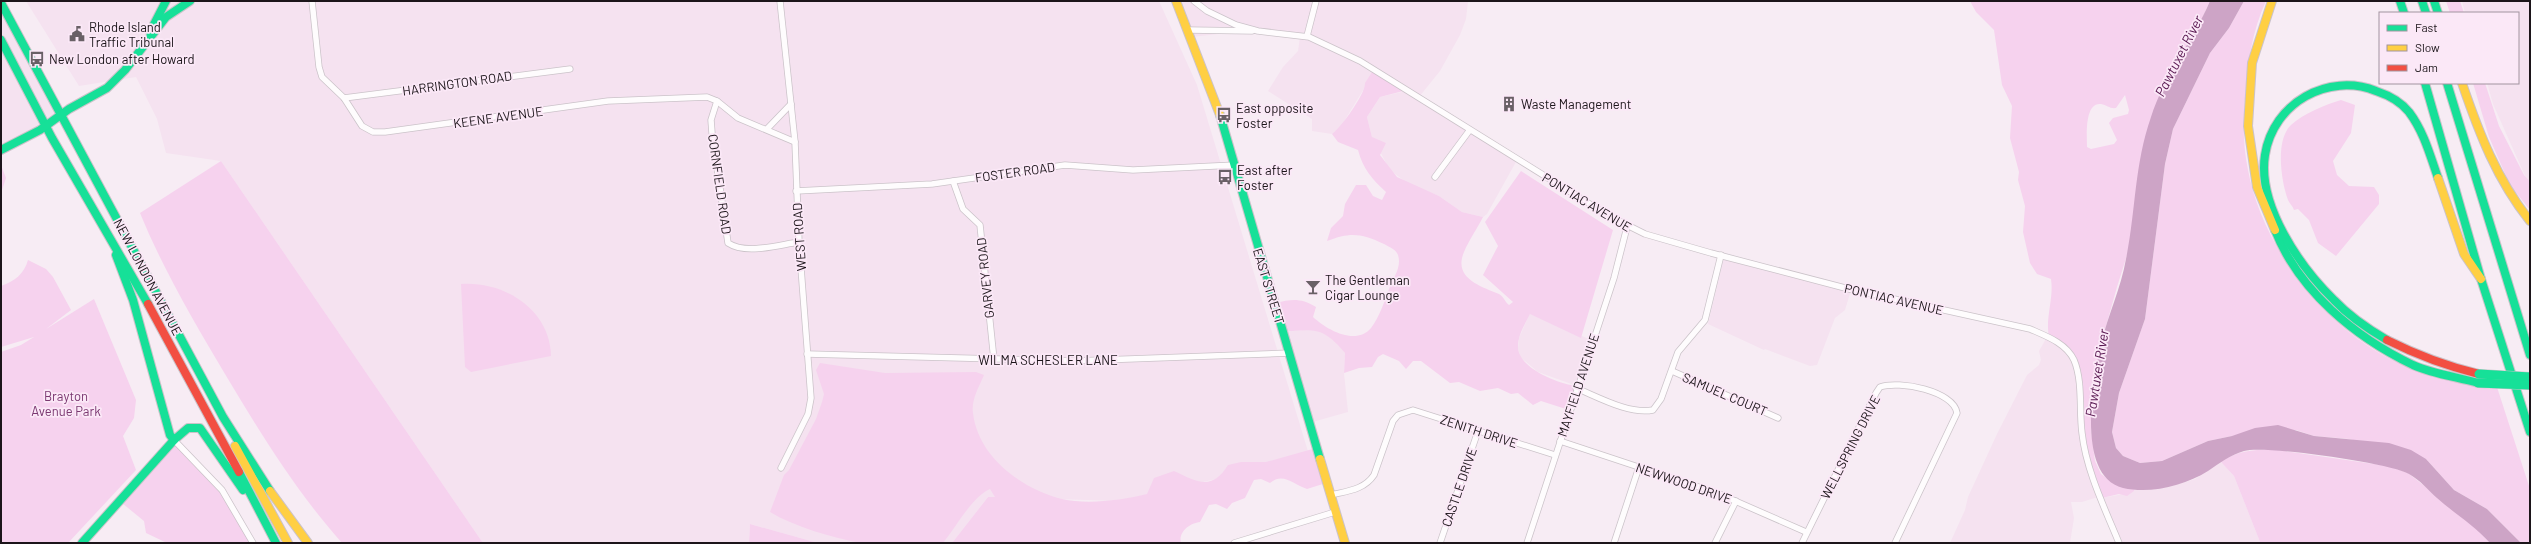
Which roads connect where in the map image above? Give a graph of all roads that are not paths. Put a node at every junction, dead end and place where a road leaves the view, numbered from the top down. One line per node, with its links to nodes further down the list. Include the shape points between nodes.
1 (166, 1): 20 (main road, via 154,20)
2 (312, 1): 25 (street, KEENE AVENUE, via 320,72)
3 (780, 1): 27 (street, WEST ROAD)
4 (1176, 1): 16 (main road)
5 (1194, 1): 17 (street, PONTIAC AVENUE, via 1226,22)
6 (1316, 1): 18 (street)
7 (2272, 1): 50 (main road, via 2260,31 2252,62 2247,127 2257,188 2282,248 2318,298 2366,339 2420,367)
8 (2400, 1): 13 (main road)
9 (2422, 1): 14 (main road)
10 (2434, 1): 15 (main road)
11 (1, 2): 28 (main road, NEW LONDON AVENUE)
12 (184, 2): 20 (main road)
13 (2404, 12)
14 (2426, 12)
15 (2438, 12)
16 (1189, 30): 17 (street, PONTIAC AVENUE); 34 (main road, EAST STREET, via 1224,126)
17 (1258, 31): 18 (street, PONTIAC AVENUE)
18 (1307, 36): 31 (street, PONTIAC AVENUE, via 1360,61)
19 (1, 40): 29 (main road, NEW LONDON AVENUE)
20 (146, 41): 28 (main road, via 112,84)
21 (570, 69): 25 (street, HARRINGTON ROAD)
22 (2425, 84): 43 (main road)
23 (2447, 84): 46 (main road)
24 (2462, 84): 38 (main road, via 2494,168)
25 (344, 98): 26 (street, KEENE AVENUE, via 362,126 373,132 608,102 691,96)
26 (717, 101): 30 (street, KEENE AVENUE, via 738,118); 41 (street, CORNFIELD ROAD, via 712,120 712,134 728,243 734,247 744,248)
27 (791, 104): 30 (street); 32 (street, WEST ROAD)
28 (61, 114): 29 (main road); 53 (main road, NEW LONDON AVENUE)
29 (46, 126): 33 (main road); 40 (main road, NEW LONDON AVENUE)
30 (767, 129): 32 (street, KEENE AVENUE)
31 (1469, 130): 35 (street); 39 (street, PONTIAC AVENUE)
32 (794, 142): 37 (street, WEST ROAD)
33 (1, 150)
34 (1235, 165): 36 (street, FOSTER ROAD, via 1133,170 1065,166); 44 (main road, EAST STREET)
35 (1435, 177)
36 (953, 181): 37 (street, FOSTER ROAD); 47 (street, GARVEY ROAD, via 961,205 980,225)
37 (796, 191): 41 (street, WEST ROAD)
38 (2530, 221)
39 (1627, 227): 42 (street, PONTIAC AVENUE); 52 (street, MAYFIELD AVENUE, via 1614,278)
40 (108, 231): 57 (main road, via 133,300 169,432); 64 (main road, NEW LONDON AVENUE)
41 (799, 242): 45 (street, WEST ROAD)
42 (1721, 255): 48 (street, via 1705,320 1678,352); 80 (street, PONTIAC AVENUE, via 1849,289 2037,332 2053,339 2074,361 2080,396 2082,434 2087,455)
43 (2481, 279): 50 (main road, via 2464,254 2423,134 2416,120 2400,103 2373,88 2338,84 2305,95 2284,113 2266,146 2264,175 2278,219 2306,269 2344,310 2382,339 2426,360); 56 (main road)
44 (1290, 353): 47 (street, WILMA SCHESLER LANE, via 1107,361); 62 (main road, EAST STREET)
45 (807, 354): 47 (street, WILMA SCHESLER LANE); 61 (street, WEST ROAD, via 810,406)
46 (2530, 356)
47 (994, 360)
48 (1672, 371): 52 (street, via 1661,399 1653,410 1646,412); 54 (street, SAMUEL COURT)
49 (2530, 377): 50 (main road, bridge)
50 (2478, 378): 51 (main road, bridge)
51 (2530, 385)
52 (1576, 388): 58 (street, MAYFIELD AVENUE)
53 (223, 417): 70 (main road, via 237,451); 71 (main road, NEW LONDON AVENUE, via 274,498)
54 (1778, 418)
55 (1478, 431): 59 (street, ZENITH DRIVE); 62 (street, ZENITH DRIVE, via 1413,410 1402,412 1393,421 1374,475 1369,482 1359,488); 74 (street, CASTLE DRIVE)
56 (2530, 432)
57 (174, 440): 64 (main road, via 188,428 197,427 202,430); 67 (main road); 68 (street, via 222,490)
58 (1560, 441): 59 (street, MAYFIELD AVENUE); 60 (street, NEWWOOD DRIVE)
59 (1555, 455): 75 (street, MAYFIELD AVENUE)
60 (1639, 467): 63 (street, NEWWOOD DRIVE); 76 (street)
61 (781, 468)
62 (1331, 495): 65 (main road, EAST STREET)
63 (1736, 501): 66 (street, NEWWOOD DRIVE); 77 (street)
64 (259, 512): 69 (main road, NEW LONDON AVENUE)
65 (1335, 512): 72 (street); 73 (main road, EAST STREET)
66 (1806, 532): 78 (street, WELLSPRING DRIVE); 79 (street, WELLSPRING DRIVE, via 1880,387 1895,384 1947,397 1956,406 1957,413)
67 (85, 542)
68 (253, 543)
69 (276, 543)
70 (288, 543)
71 (308, 543)
72 (1234, 543)
73 (1345, 543)
74 (1440, 543)
75 (1526, 543)
76 (1614, 543)
77 (1715, 543)
78 (1802, 543)
79 (1895, 543)
80 (2119, 543)

